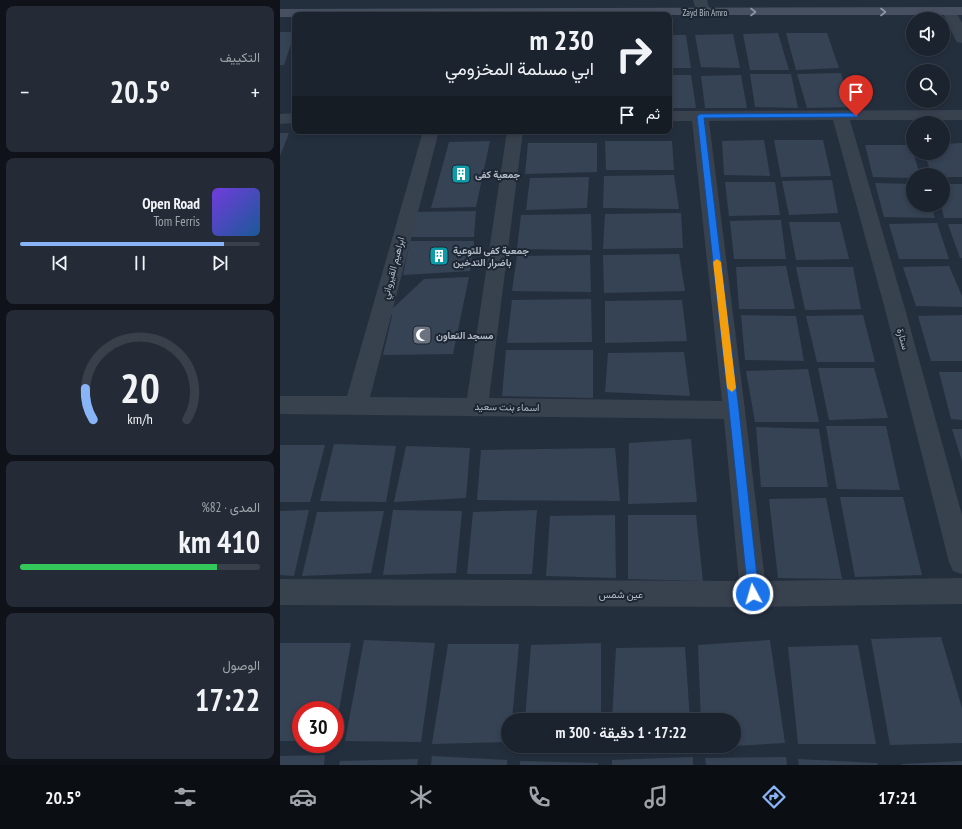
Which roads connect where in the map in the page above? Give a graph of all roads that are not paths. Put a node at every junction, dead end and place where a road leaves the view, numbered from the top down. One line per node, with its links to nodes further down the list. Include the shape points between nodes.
1 (702, 6): 2 (main road, Zayd Bin Amro); 3 (main road, Zayd Bin Amro, one-way to 3)
2 (517, 12)
3 (955, 12): 6 (street)
4 (280, 13): 5 (main road, Zayd Bin Amro)
5 (292, 13)
6 (962, 39)
7 (962, 115): 10 (street)
8 (672, 116): 9 (street)
9 (700, 116): 10 (street); 18 (street)
10 (840, 116): 19 (street, ستارة, via 895,309)
11 (292, 118): 12 (street)
12 (280, 119)
13 (430, 134): 16 (street, ابراهيم القيرواني)
14 (516, 134): 17 (street)
15 (280, 405): 16 (street, اسماء بنت سعيد)
16 (356, 406): 17 (street, اسماء بنت سعيد)
17 (477, 407): 18 (street, اسماء بنت سعيد)
18 (734, 410): 22 (street)
19 (962, 562)
20 (962, 591): 22 (street, عين شمس)
21 (280, 592): 22 (street, عين شمس)
22 (753, 594)

